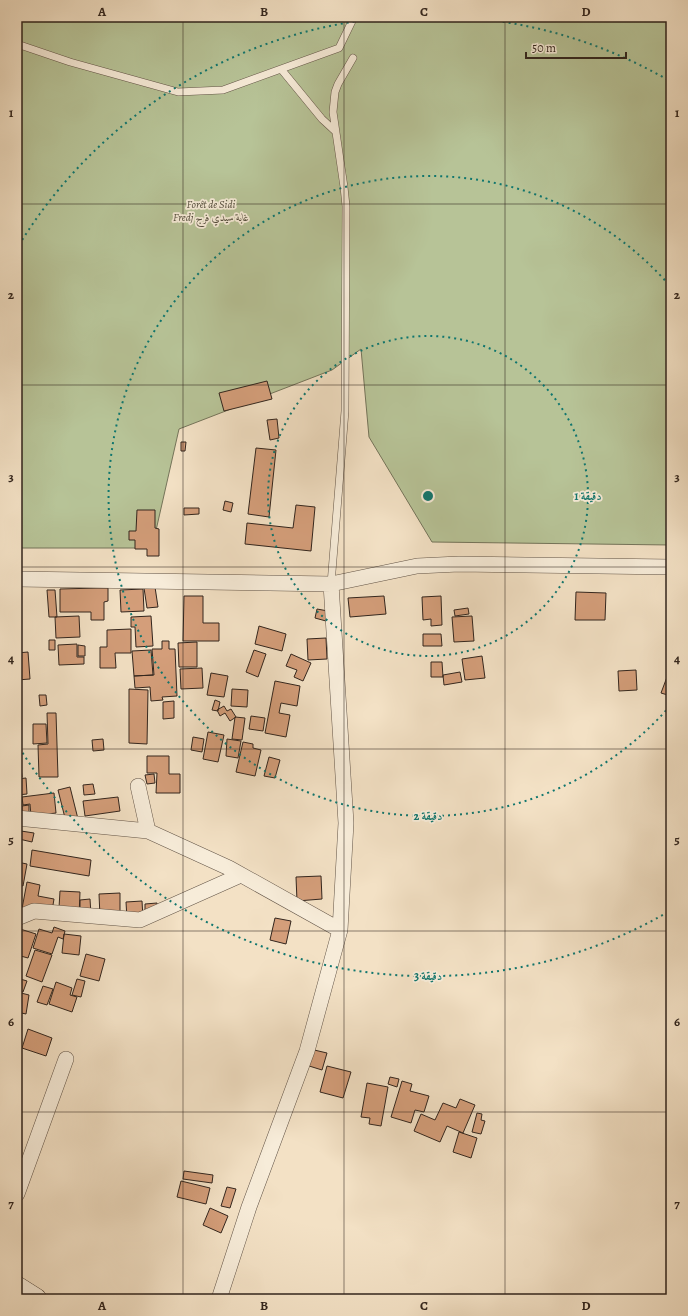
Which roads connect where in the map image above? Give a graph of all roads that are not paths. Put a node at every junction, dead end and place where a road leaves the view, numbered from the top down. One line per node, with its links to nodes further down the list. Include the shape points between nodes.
1 (354, 17): 4 (lane, via 338,48)
2 (17, 44): 4 (lane, via 70,62 178,92 223,90)
3 (353, 58): 5 (lane, via 335,92)
4 (281, 69): 5 (lane)
5 (335, 131): 8 (lane, via 346,206 345,411)
6 (671, 567): 8 (street, via 437,564)
7 (17, 579): 8 (street)
8 (331, 584): 14 (street, via 346,823)
9 (138, 786): 11 (street)
10 (17, 818): 11 (street)
11 (148, 831): 12 (street)
12 (241, 875): 13 (street, via 140,920 34,911); 14 (street)
13 (17, 918)
14 (340, 930): 19 (street, via 307,1051)
15 (66, 1059): 16 (street)
16 (17, 1194)
17 (17, 1287): 18 (main road)
18 (36, 1299)
19 (219, 1299)

